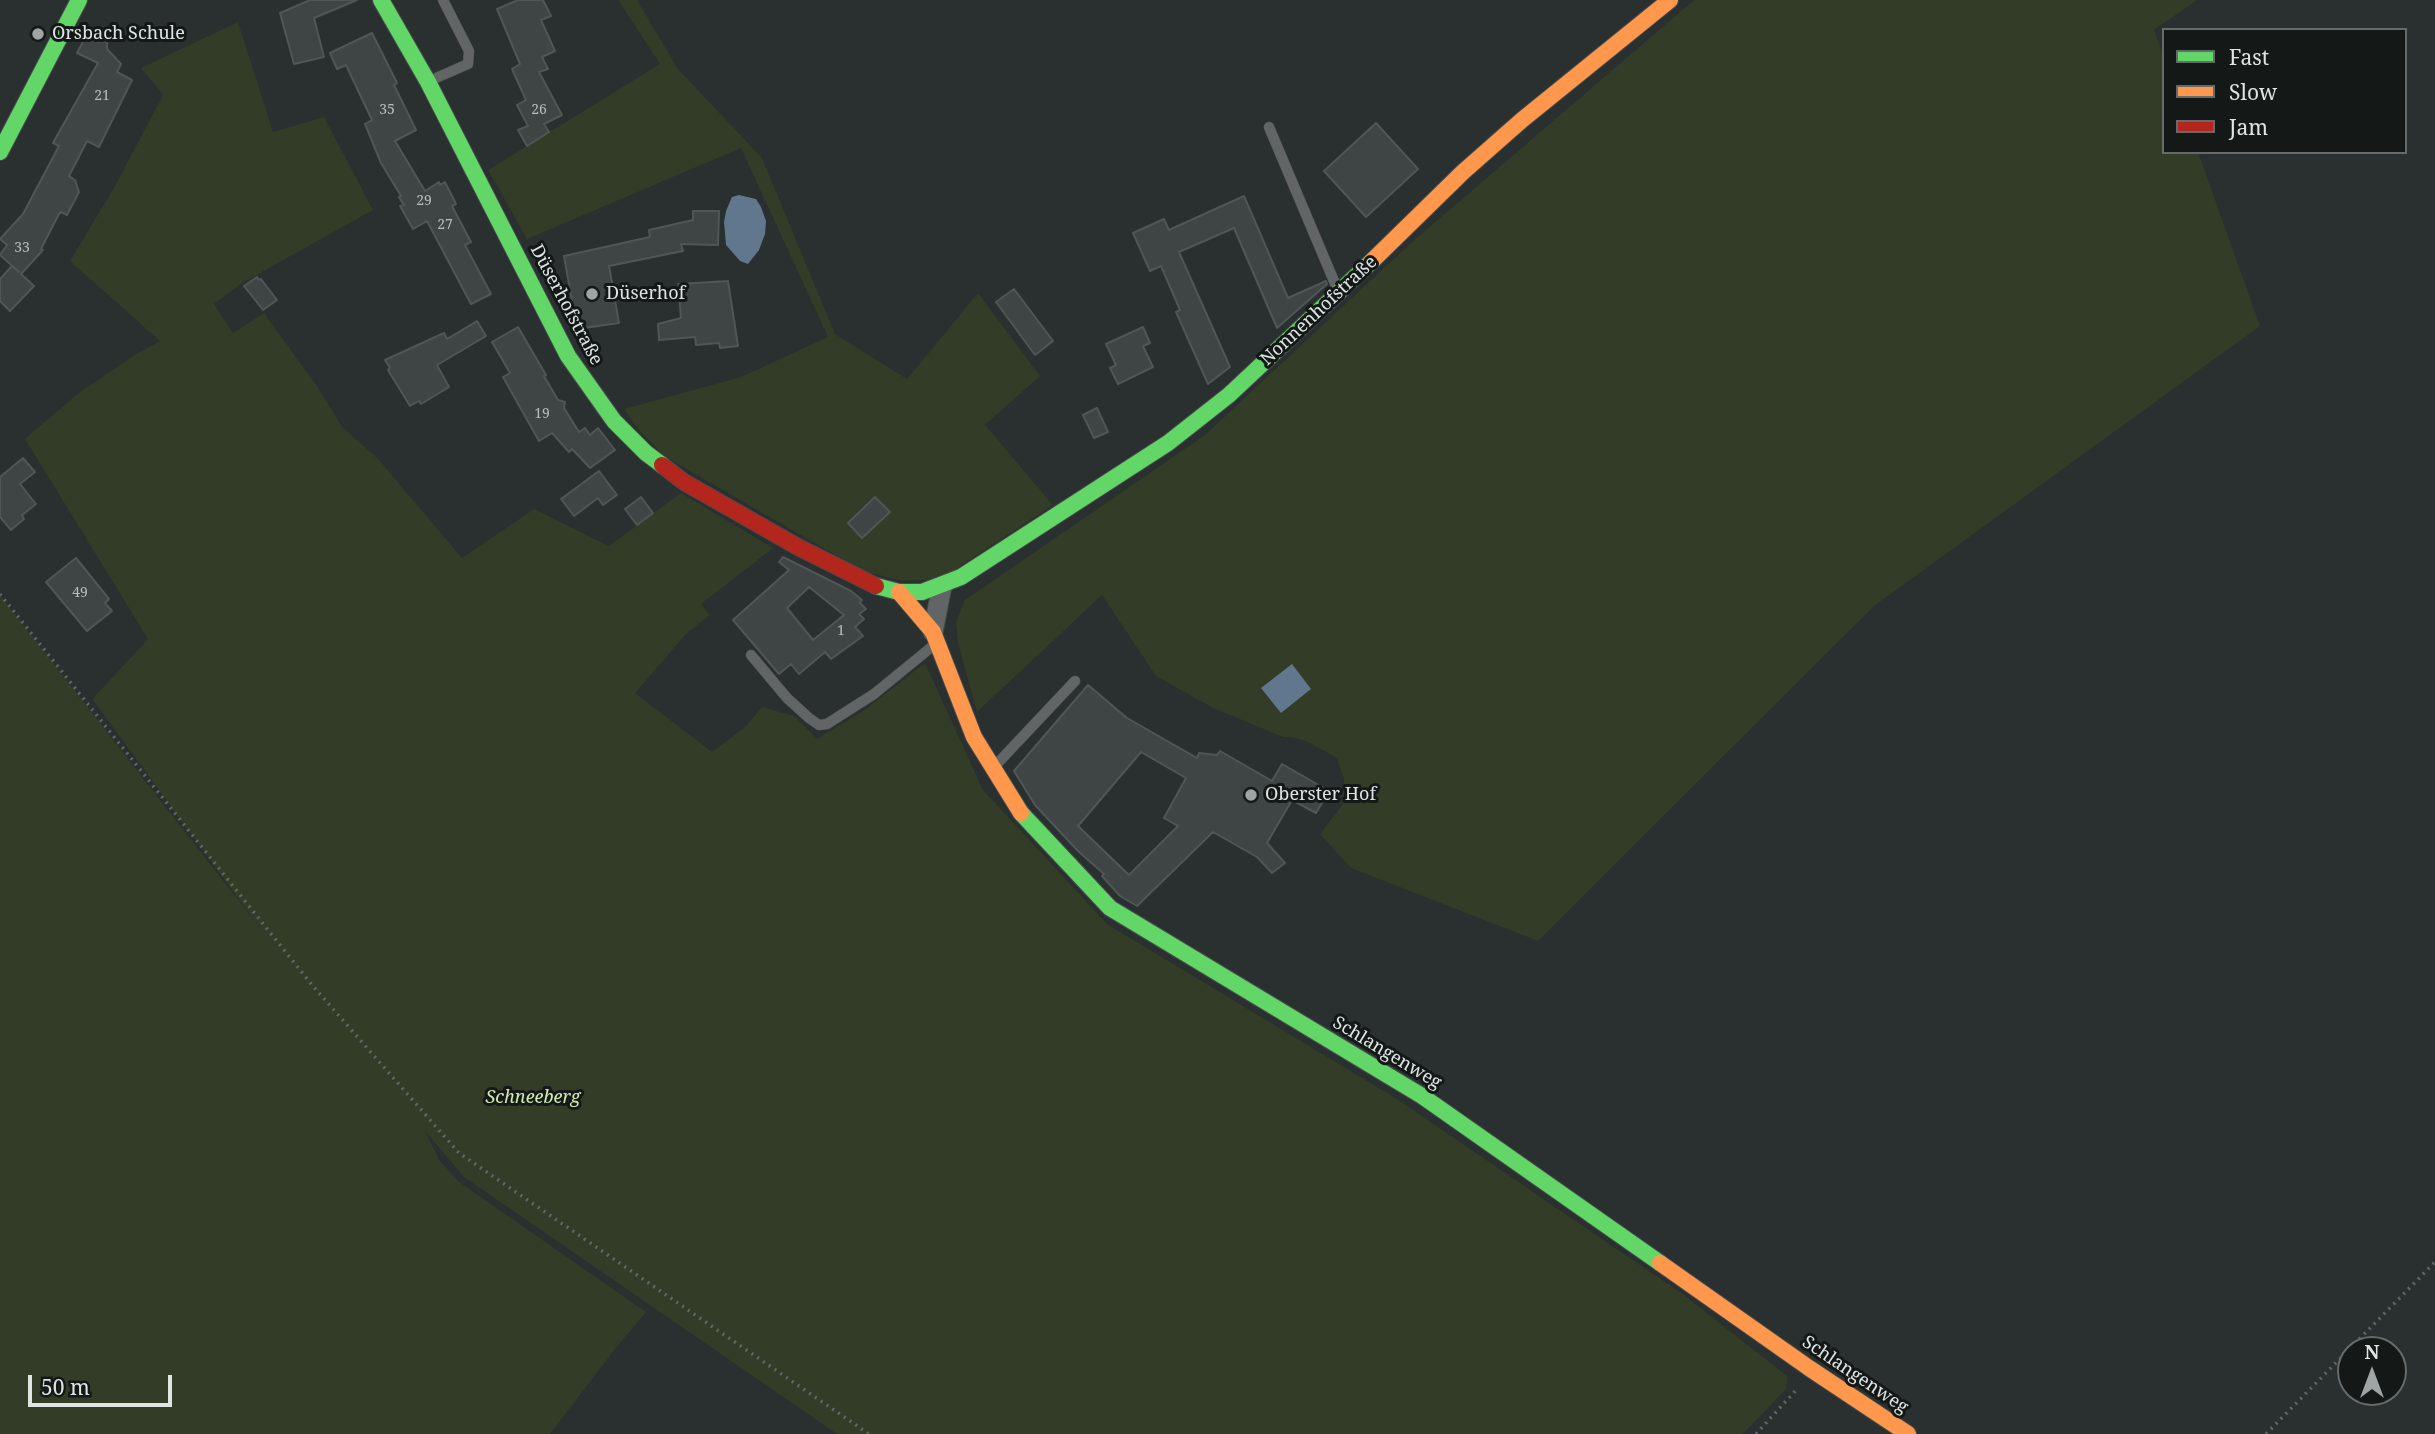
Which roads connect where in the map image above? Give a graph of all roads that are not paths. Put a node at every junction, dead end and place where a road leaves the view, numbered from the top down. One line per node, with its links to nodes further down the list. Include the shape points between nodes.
1 (79, 0): 7 (street)
2 (381, 0): 5 (street, Düserhofstraße)
3 (443, 0): 5 (lane, via 469,51 468,64)
4 (1670, 0): 8 (street, Nonnenhofstraße, via 1463,172)
5 (428, 82): 10 (street, Düserhofstraße, via 568,356 614,421 684,482 798,547 879,588)
6 (1269, 127): 8 (lane)
7 (0, 152)
8 (1339, 294): 9 (street, Nonnenhofstraße, via 1229,395 1168,443)
9 (942, 586): 10 (street, Nonnenhofstraße); 11 (street)
10 (899, 592): 11 (street)
11 (935, 637): 12 (lane, via 874,694 827,724 809,718); 14 (street, Schlangenweg, via 974,737)
12 (751, 655)
13 (1075, 681): 14 (lane)
14 (993, 768): 15 (street, Schlangenweg, via 1023,816 1110,908 1422,1096)
15 (1908, 1434)

